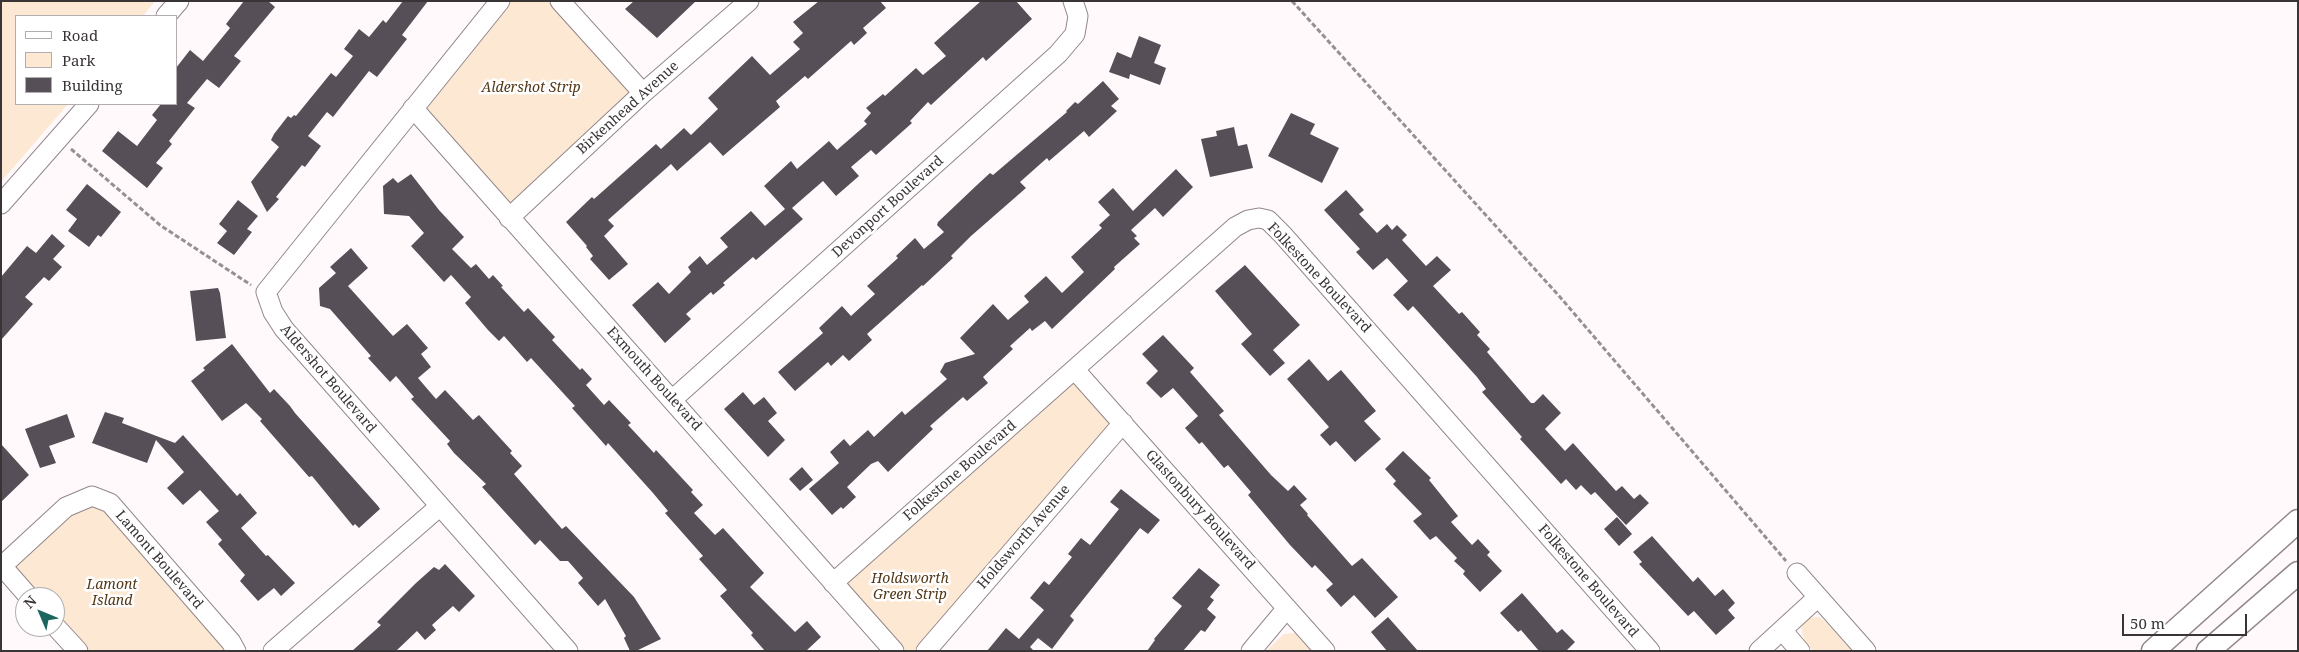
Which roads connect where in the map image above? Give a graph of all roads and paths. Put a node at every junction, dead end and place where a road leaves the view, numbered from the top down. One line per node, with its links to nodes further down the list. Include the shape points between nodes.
1 (179, 1): 7 (street)
2 (500, 1): 10 (street)
3 (560, 1): 8 (street)
4 (749, 1): 8 (street, Birkenhead Avenue)
5 (1073, 1): 16 (street, Devonport Boulevard, via 1078,16 1075,34 1058,54)
6 (1292, 1): 21 (path, via 1560,296)
7 (167, 15)
8 (643, 93): 13 (street, Birkenhead Avenue)
9 (88, 105): 11 (street)
10 (413, 108): 13 (street, Exmouth Boulevard); 14 (street)
11 (58, 139): 12 (street); 14 (path, via 160,225 253,287)
12 (1, 204)
13 (509, 218): 16 (street, Exmouth Boulevard)
14 (266, 292): 18 (street, Aldershot Boulevard, via 284,329)
15 (1075, 370): 17 (street, Glastonbury Boulevard); 23 (street, Folkestone Boulevard); 37 (street, Folkestone Boulevard, via 1235,227 1248,220 1268,220)
16 (673, 399): 23 (street, Exmouth Boulevard)
17 (1123, 423): 26 (street, Glastonbury Boulevard); 34 (street, Holdsworth Avenue)
18 (439, 506): 31 (street); 32 (street, Aldershot Boulevard)
19 (2298, 521): 41 (main road)
20 (2, 565): 24 (street, Lamont Boulevard); 30 (street, Lamont Boulevard, via 66,508 92,496 110,503)
21 (1797, 573): 25 (street)
22 (2298, 573): 42 (main road)
23 (833, 583): 33 (street, Exmouth Boulevard)
24 (21, 587)
25 (1818, 597): 27 (street); 40 (street)
26 (1287, 608): 35 (street); 36 (street, Glastonbury Boulevard)
27 (1782, 630): 38 (street); 39 (street)
28 (65, 637): 29 (street)
29 (78, 651)
30 (236, 651)
31 (273, 651)
32 (568, 651)
33 (894, 651)
34 (926, 651)
35 (1251, 651)
36 (1325, 651)
37 (1650, 651)
38 (1759, 651)
39 (1800, 651)
40 (1866, 651)
41 (2152, 651)
42 (2208, 651)

